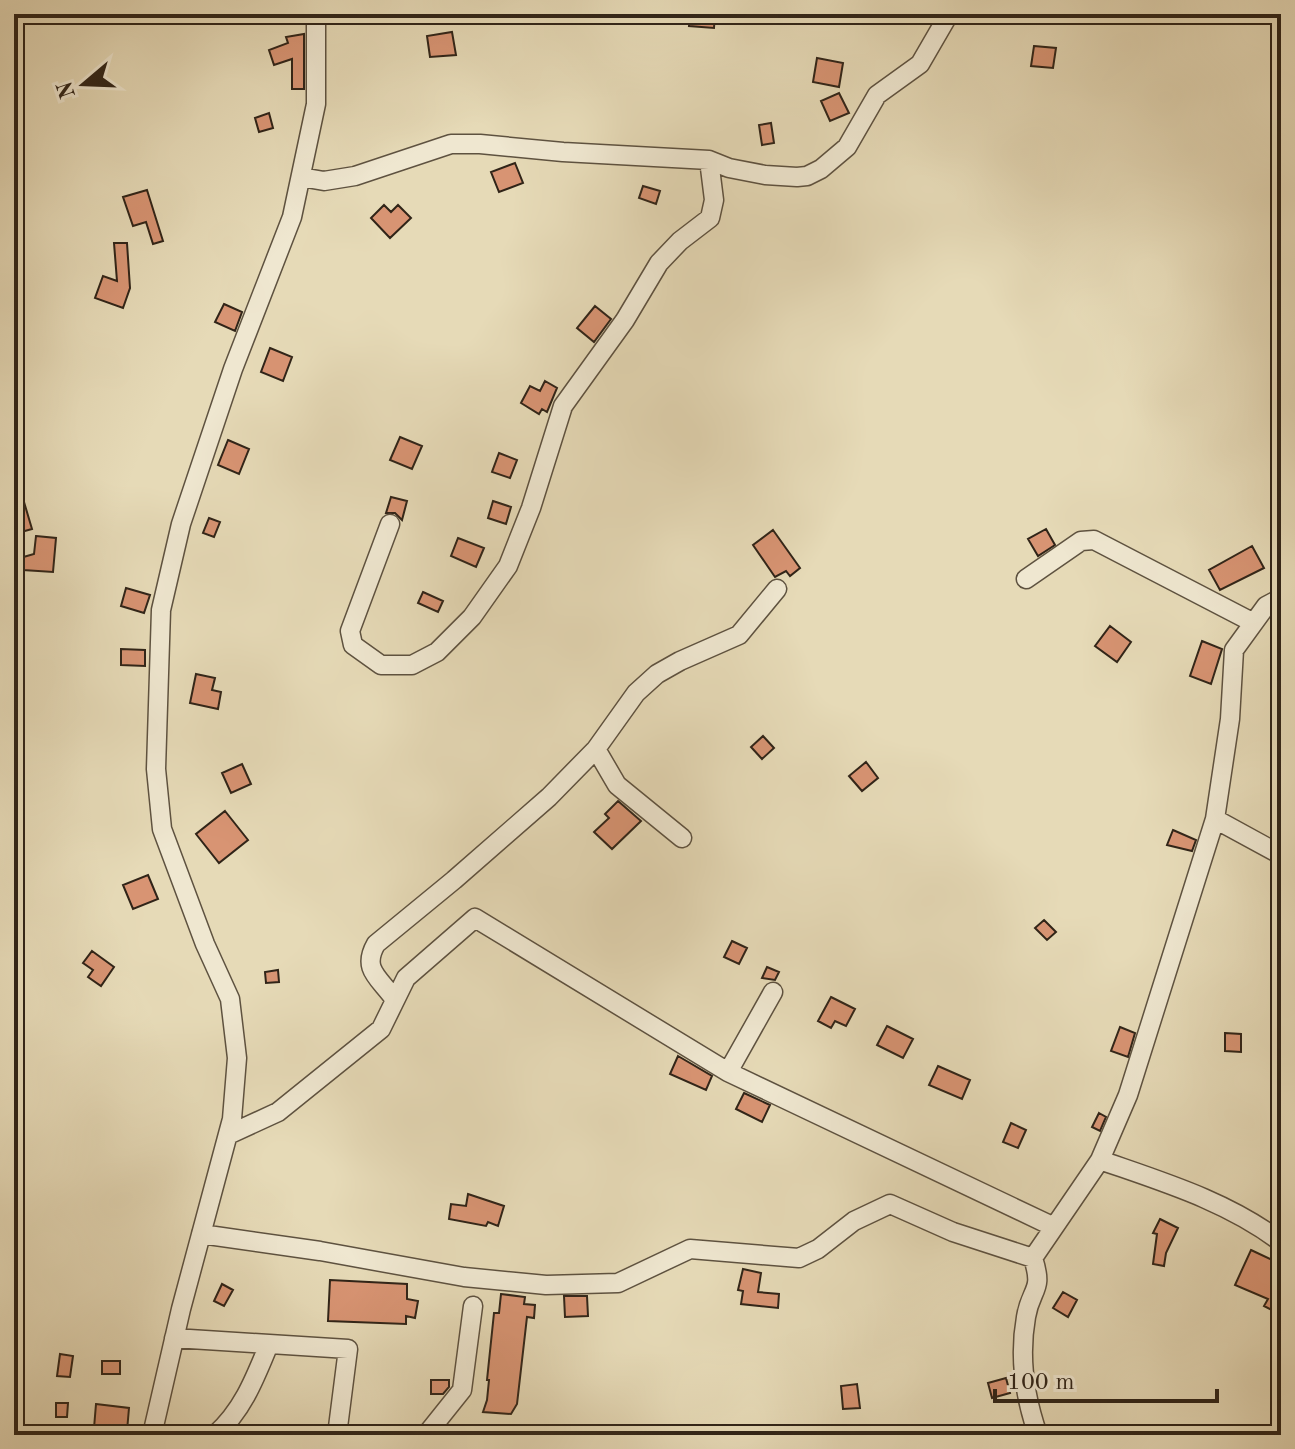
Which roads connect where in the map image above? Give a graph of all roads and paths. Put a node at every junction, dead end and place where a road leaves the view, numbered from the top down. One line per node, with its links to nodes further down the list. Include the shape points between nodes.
1 (316, 14): 4 (street, via 316,104)
2 (949, 14): 3 (street, via 920,64 877,95 847,147 821,169 807,176 765,175)
3 (709, 160): 4 (street, via 451,144 355,176 324,181); 5 (street, via 714,200 710,218 659,263 563,406 508,566 472,617 437,652 412,665 381,665 353,645 350,631)
4 (301, 177): 17 (street, via 292,217 181,524 161,610 156,769 162,829 230,999 237,1058)
5 (390, 524)
6 (1026, 579): 9 (street, via 1081,541 1094,540)
7 (777, 589): 10 (street, via 739,635 657,674 636,693)
8 (1281, 598): 9 (street)
9 (1252, 622): 11 (street, via 1234,650)
10 (596, 749): 12 (street, via 617,785); 15 (street, via 549,797 376,944 368,957 370,969)
11 (1215, 819): 13 (street); 18 (street, via 1128,1095)
12 (682, 838)
13 (1281, 855)
14 (773, 992): 16 (street)
15 (395, 1000): 16 (street, via 406,978 475,918); 17 (street, via 381,1029 337,1065 278,1112)
16 (728, 1072): 19 (street)
17 (228, 1135): 20 (street)
18 (1100, 1160): 19 (street); 21 (street, via 1199,1195)
19 (1052, 1226): 22 (street)
20 (201, 1234): 22 (street, via 464,1277 546,1285 618,1283 690,1249 799,1258 890,1204); 24 (street)
21 (1281, 1242)
22 (1033, 1258): 30 (street, via 1040,1279 1026,1314 1022,1357)
23 (473, 1306): 29 (street, via 462,1390)
24 (174, 1338): 25 (street); 26 (street)
25 (269, 1344): 27 (street, via 252,1387 231,1422); 28 (street, via 348,1349)
26 (152, 1435)
27 (215, 1435)
28 (337, 1435)
29 (426, 1435)
30 (1038, 1435)

